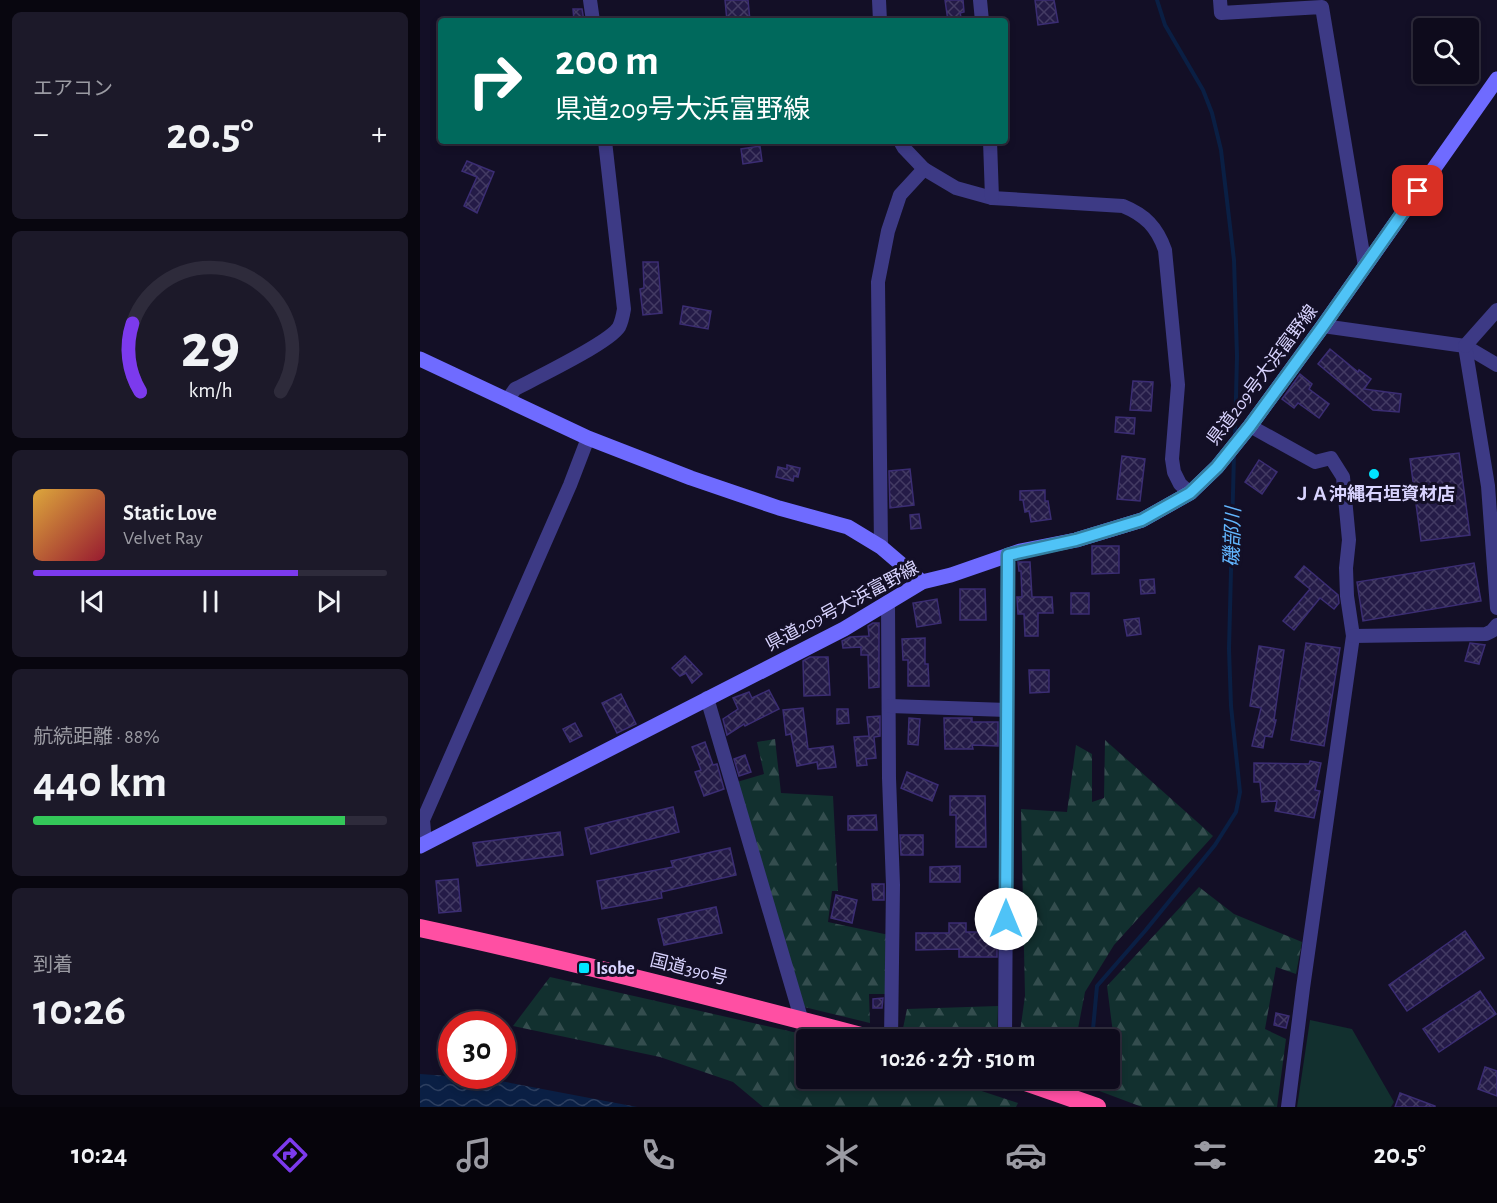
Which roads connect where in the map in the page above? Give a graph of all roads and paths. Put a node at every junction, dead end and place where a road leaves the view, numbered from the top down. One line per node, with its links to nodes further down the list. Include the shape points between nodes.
1 (590, 0): 5 (street)
2 (879, 0): 6 (street)
3 (980, 0): 7 (street)
4 (1220, 0): 14 (street, via 1221,13 1322,7)
5 (593, 18)
6 (880, 18)
7 (982, 18)
8 (1497, 79): 14 (main road, 県道209号大浜富野線)
9 (605, 144): 20 (street, via 624,309 622,321 618,329 594,347 515,389)
10 (902, 144): 12 (street)
11 (990, 144): 13 (street)
12 (924, 169): 13 (street, via 956,188); 24 (street, via 900,195 878,282)
13 (992, 198): 23 (street, via 1123,206 1138,212 1160,235 1165,250 1178,385 1172,459 1180,484)
14 (1365, 266): 16 (main road, 県道209号大浜富野線)
15 (1497, 310): 17 (street)
16 (1323, 326): 17 (street); 21 (main road, 県道209号大浜富野線)
17 (1465, 346): 19 (street); 28 (street, via 1488,486)
18 (420, 359): 20 (main road)
19 (1497, 365)
20 (508, 399): 22 (main road)
21 (1250, 426): 23 (main road, 県道209号大浜富野線); 30 (street, via 1315,462 1331,458 1344,477 1349,540 1347,596)
22 (588, 438): 24 (main road, via 691,478 848,527); 34 (street, via 423,820)
23 (1190, 493): 25 (main road, 県道209号大浜富野線, via 1142,520)
24 (881, 547): 26 (main road)
25 (1008, 555): 26 (main road, 県道209号大浜富野線); 33 (street)
26 (922, 582): 27 (main road, 県道209号大浜富野線)
27 (888, 602): 31 (main road, 県道209号大浜富野線); 32 (street)
28 (1497, 608)
29 (1497, 625): 30 (street, via 1486,634)
30 (1353, 636): 42 (street)
31 (708, 698): 34 (main road, 県道209号大浜富野線); 36 (street)
32 (890, 706): 33 (street); 38 (street)
33 (1007, 710): 39 (street)
34 (422, 845)
35 (420, 928): 36 (highway, 国道390号, via 553,956)
36 (801, 1018): 37 (highway, 国道390号)
37 (838, 1029)
38 (891, 1029)
39 (1005, 1029)
40 (1046, 1089): 41 (highway)
41 (1094, 1106)
42 (1288, 1107)

